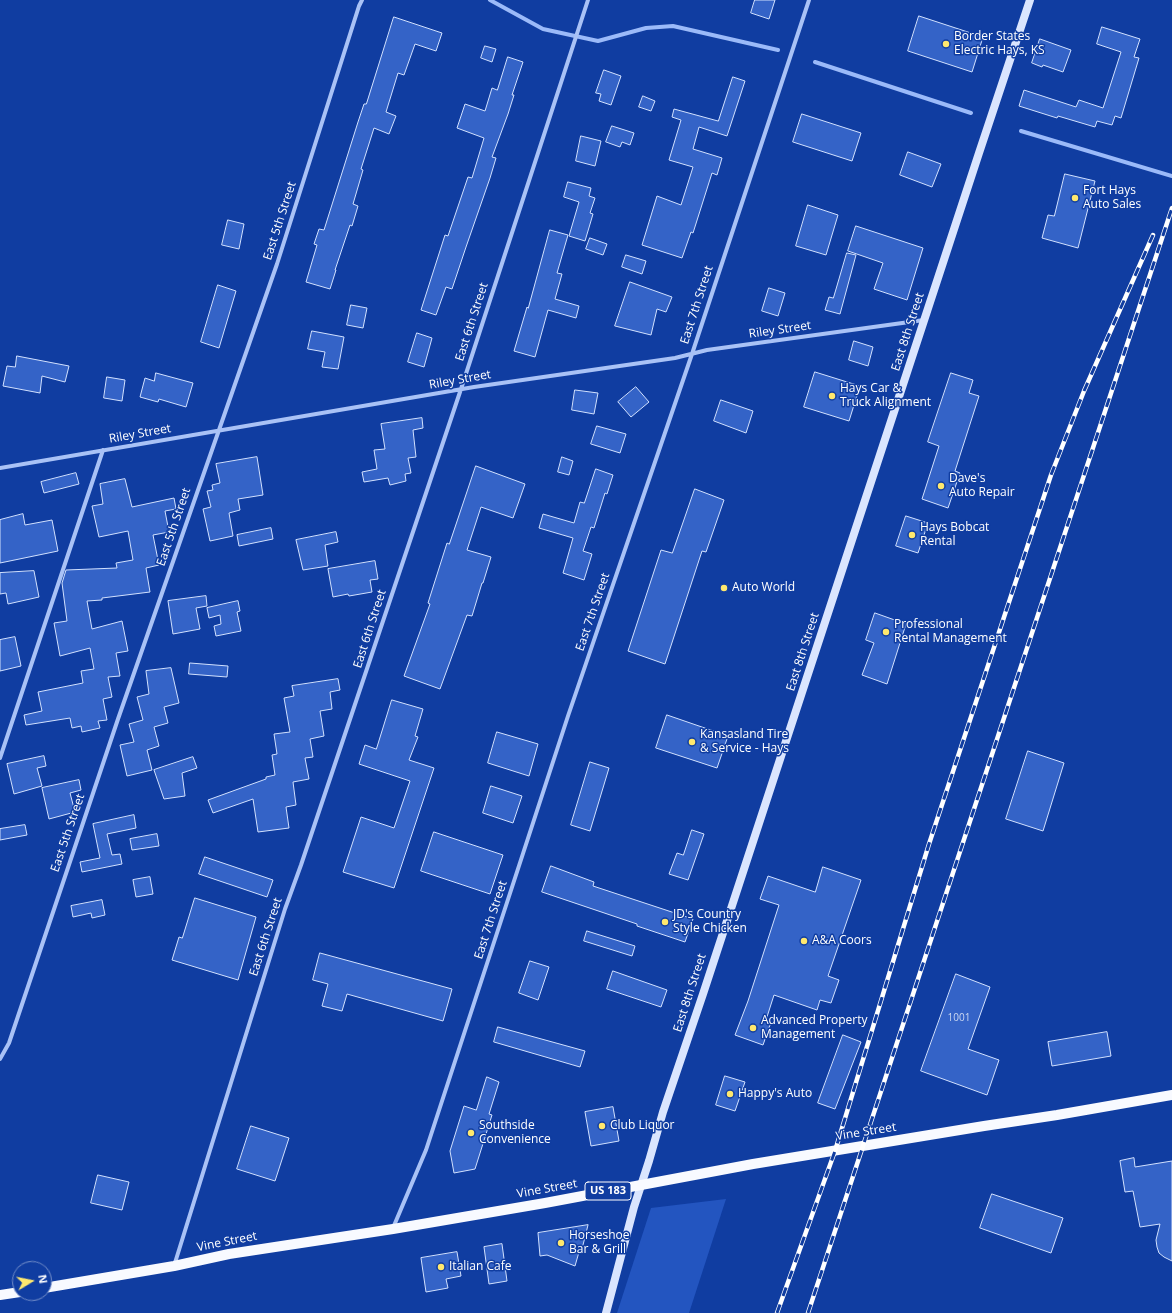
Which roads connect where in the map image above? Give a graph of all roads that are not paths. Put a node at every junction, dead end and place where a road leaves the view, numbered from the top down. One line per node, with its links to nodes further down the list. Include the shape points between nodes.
1 (362, 0): 8 (street, East 5th Street, via 277,264)
2 (588, 0): 7 (street, East 6th Street)
3 (809, 0): 6 (street, East 7th Street)
4 (1030, 0): 5 (main road, East 8th Street)
5 (924, 320): 6 (street, Riley Street); 14 (main road, East 8th Street)
6 (692, 354): 7 (street, Riley Street); 15 (street, East 7th Street, via 568,716 426,1150)
7 (461, 389): 8 (street, Riley Street); 16 (street, East 6th Street, via 285,909)
8 (218, 430): 9 (street, Riley Street); 12 (street, East 5th Street, via 9,1043)
9 (103, 450): 10 (street, Riley Street); 11 (street)
10 (0, 468)
11 (0, 758)
12 (0, 1059)
13 (1172, 1094): 14 (main road, Vine Street / US 183)
14 (641, 1185): 15 (main road, Vine Street / US 183); 20 (main road, East 8th Street)
15 (392, 1229): 16 (main road, Vine Street / US 183, via 229,1254)
16 (174, 1266): 17 (main road, Vine Street / US 183)
17 (52, 1287)
18 (12, 1293): 19 (main road)
19 (0, 1295)
20 (606, 1313)

